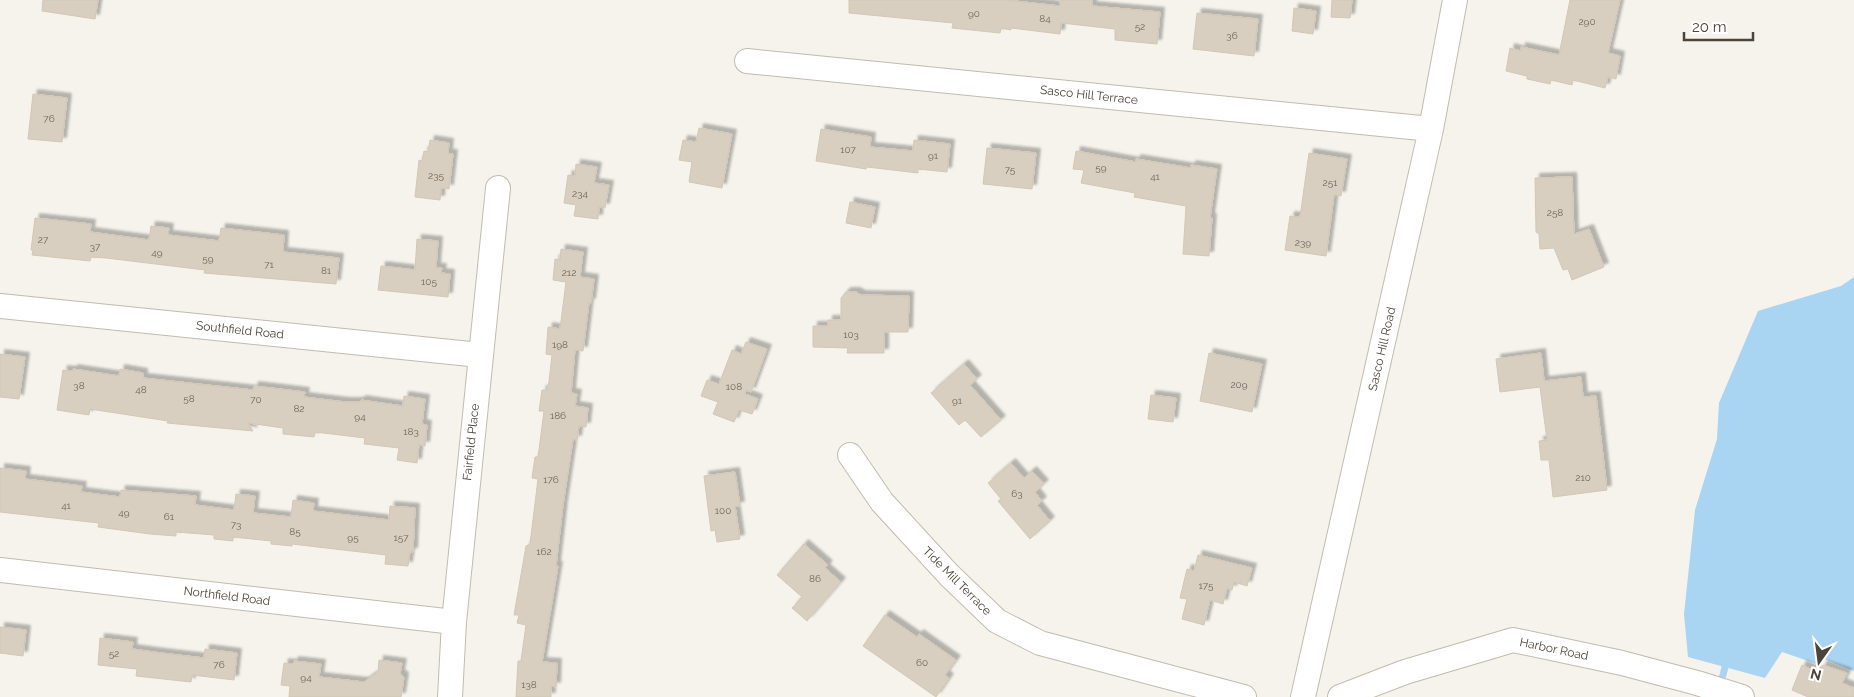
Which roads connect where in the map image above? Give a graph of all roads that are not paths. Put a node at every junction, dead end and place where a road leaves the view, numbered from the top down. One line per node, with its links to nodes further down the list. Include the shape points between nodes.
1 (1455, 0): 3 (street, Sasco Hill Road)
2 (747, 61): 3 (street, Sasco Hill Terrace)
3 (1431, 129): 12 (street, Sasco Hill Road)
4 (498, 188): 6 (street, Fairfield Place)
5 (0, 306): 6 (street, Southfield Road)
6 (480, 355): 9 (street, Fairfield Place)
7 (850, 456): 11 (street, Tide Mill Terrace, via 882,502 948,575 998,621 1040,643)
8 (0, 570): 9 (street, Northfield Road)
9 (454, 622): 10 (street, Fairfield Place)
10 (450, 697)
11 (1244, 697)
12 (1304, 697)
13 (1340, 697): 14 (street, Harbor Road, via 1405,672 1513,640 1622,663)
14 (1742, 697)

